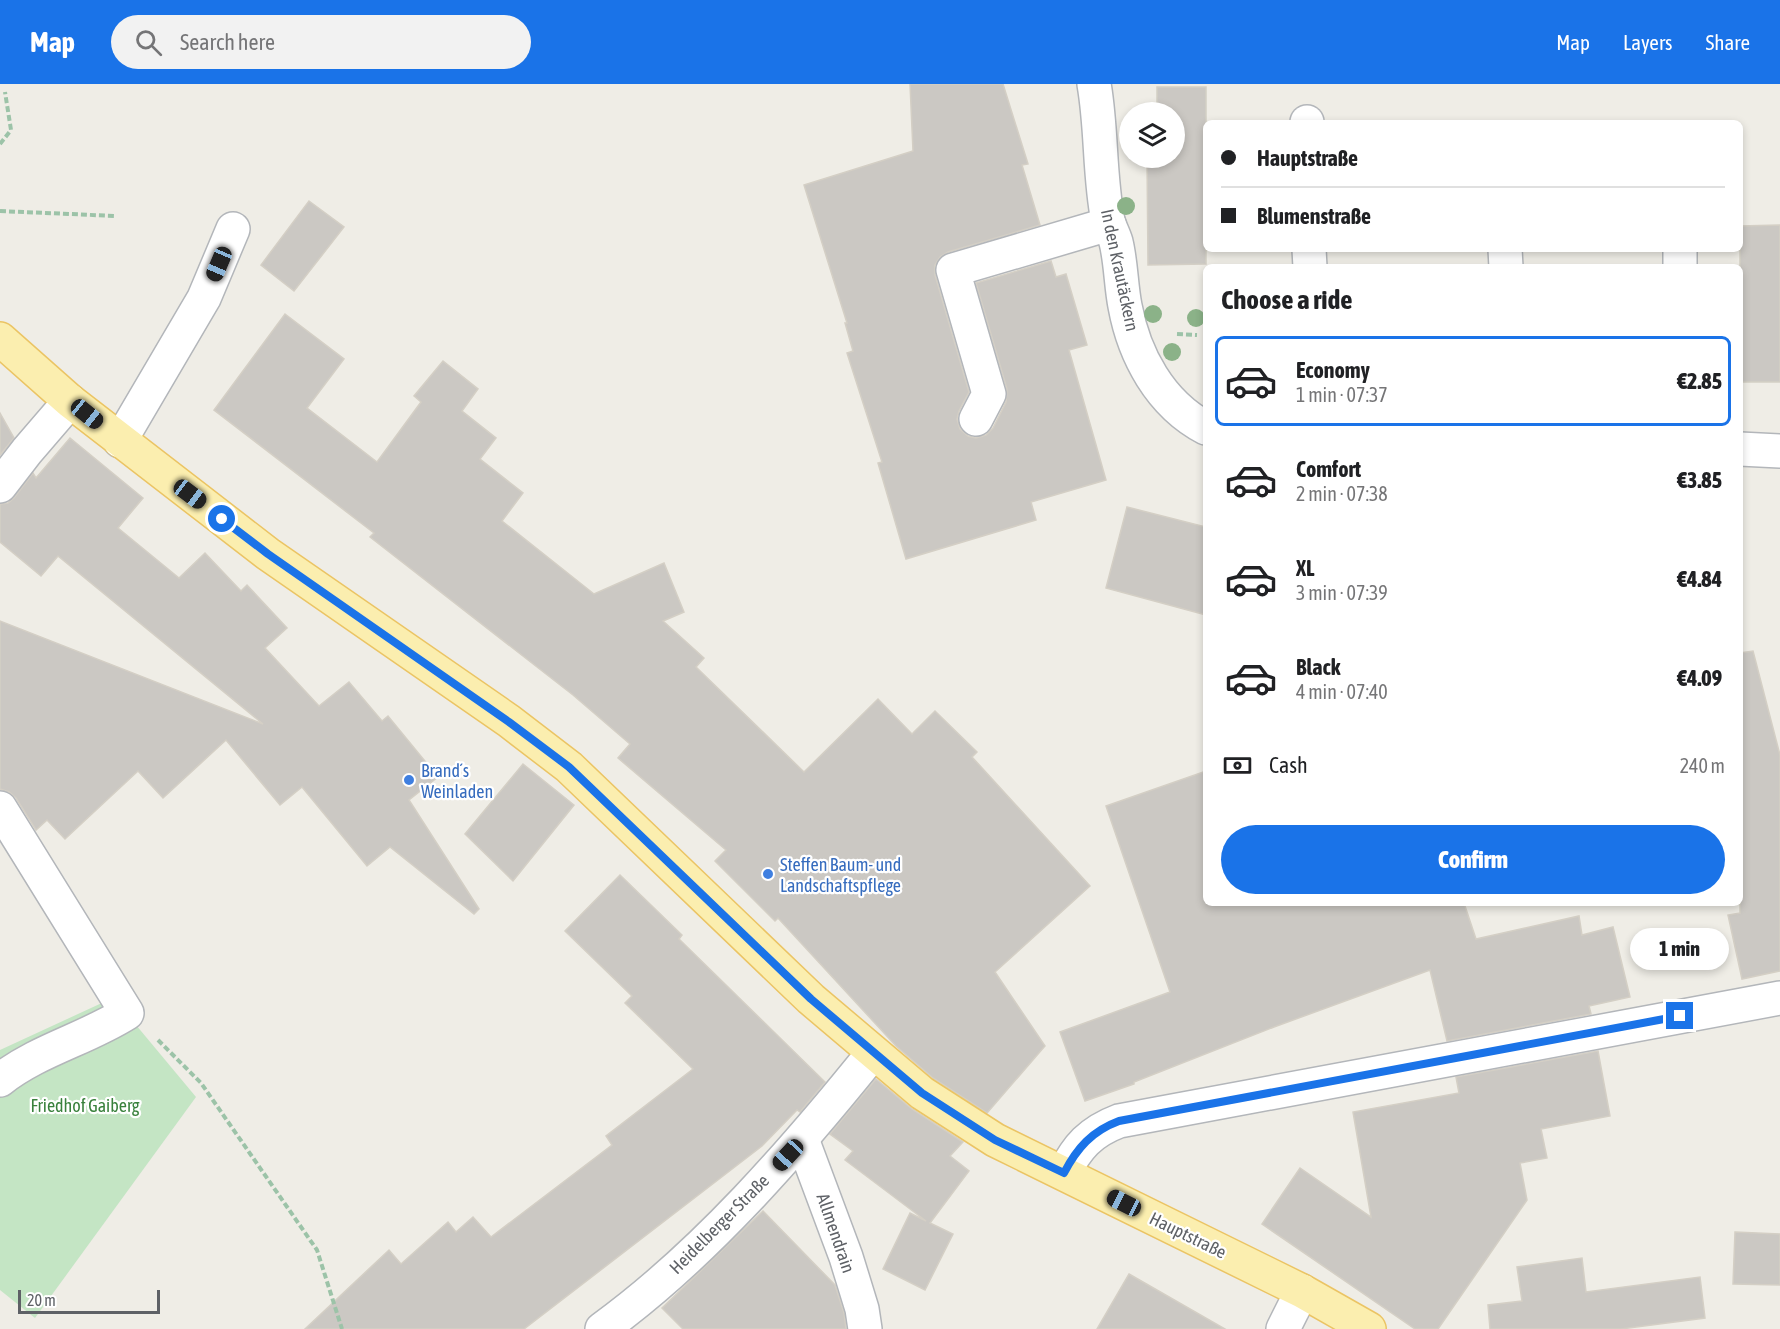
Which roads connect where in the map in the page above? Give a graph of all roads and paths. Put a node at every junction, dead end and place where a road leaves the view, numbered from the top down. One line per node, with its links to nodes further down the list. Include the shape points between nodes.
1 (1094, 84): 6 (street, In den Krautäckern)
2 (5, 92): 3 (path, via 11,130)
3 (0, 144)
4 (0, 211): 5 (path)
5 (116, 216)
6 (1109, 224): 10 (street, via 953,270 989,394); 11 (street, In den Krautäckern, via 1116,243 1125,309 1141,358 1160,389)
7 (233, 230): 12 (street, via 204,298)
8 (0, 339): 9 (main road, Hauptstraße)
9 (70, 400): 12 (main road, Hauptstraße); 15 (street)
10 (976, 419)
11 (1203, 426)
12 (120, 441): 19 (main road, Hauptstraße, via 268,554 569,767 811,999)
13 (1743, 449): 14 (street)
14 (1780, 451)
15 (0, 486)
16 (0, 808): 18 (street)
17 (1780, 998): 22 (street, via 1119,1121 1100,1129 1081,1145)
18 (127, 1013): 20 (street, via 34,1057); 24 (path, via 201,1083 317,1250)
19 (873, 1053): 21 (street, Heidelberger Straße); 22 (main road, Hauptstraße, via 922,1093 995,1140)
20 (0, 1080)
21 (802, 1139): 25 (street, Heidelberger Straße, via 695,1250); 26 (street, Allmendrain, via 846,1257)
22 (1064, 1173): 23 (main road, Hauptstraße)
23 (1302, 1292): 27 (street); 28 (main road, Hauptstraße)
24 (342, 1329)
25 (602, 1329)
26 (865, 1329)
27 (1283, 1329)
28 (1369, 1329)

